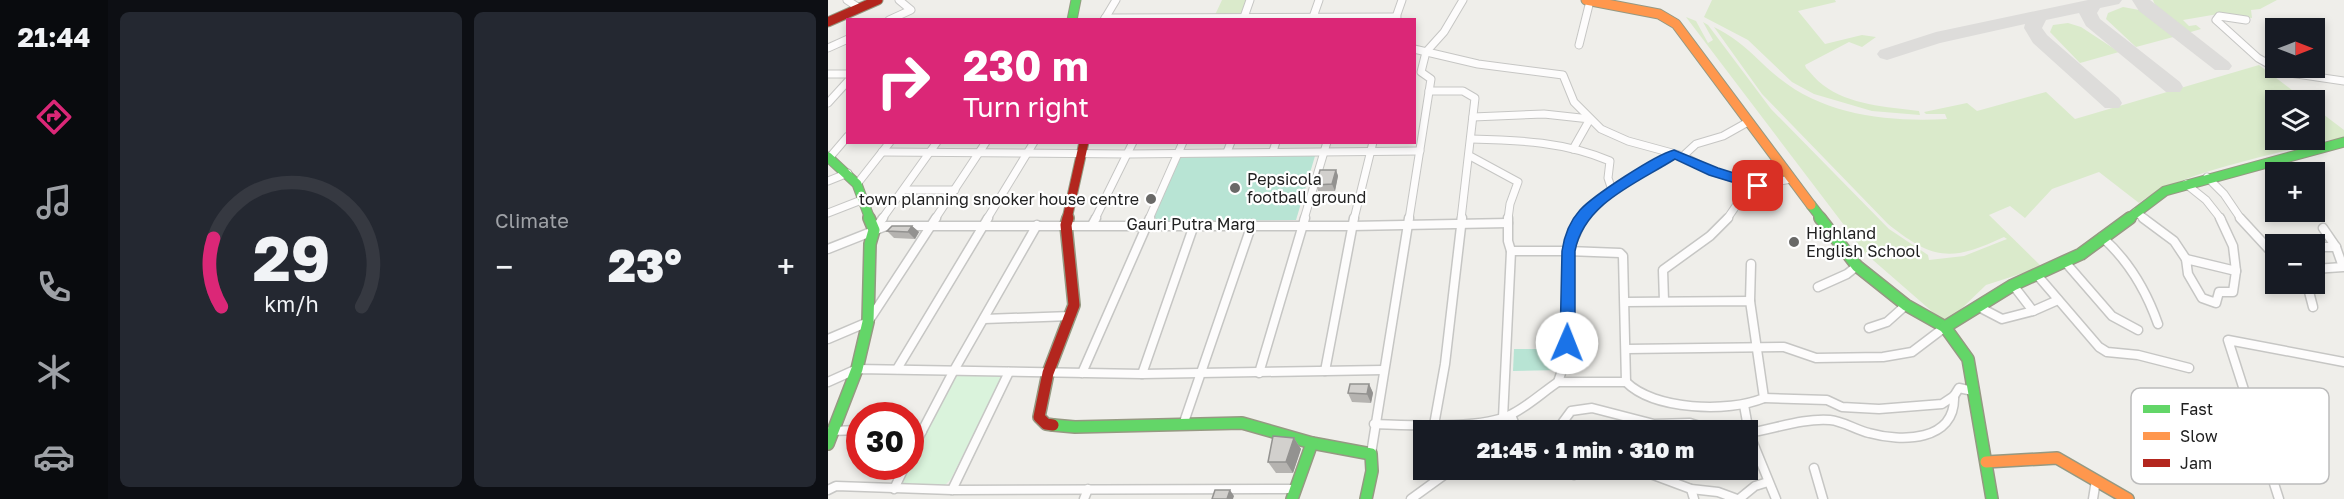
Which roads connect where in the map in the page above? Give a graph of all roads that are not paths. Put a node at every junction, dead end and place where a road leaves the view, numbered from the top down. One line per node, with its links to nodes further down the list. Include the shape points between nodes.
1 (847, 0): 11 (street)
2 (878, 0): 11 (main road)
3 (899, 0): 12 (street, via 911,10)
4 (1076, 0): 13 (main road)
5 (1116, 0): 14 (street)
6 (1250, 0): 15 (street)
7 (1319, 0): 16 (street)
8 (1402, 0): 17 (street)
9 (1463, 0): 24 (street, via 1444,32)
10 (1588, 0): 21 (street); 34 (main road, via 1659,14 1672,21)
11 (859, 8): 19 (main road)
12 (893, 18)
13 (1072, 18)
14 (1106, 18)
15 (1243, 18)
16 (1313, 18): 17 (street)
17 (1396, 18)
18 (2246, 20): 28 (street, via 2219,16 2216,20 2258,58 2283,72)
19 (828, 22)
20 (846, 40): 22 (street)
21 (1579, 45)
22 (828, 48)
23 (1416, 50): 24 (street)
24 (1426, 52): 25 (street); 33 (street, via 1478,64 1563,75 1574,102)
25 (1418, 72): 30 (street, via 1431,79)
26 (828, 74): 27 (street)
27 (846, 74)
28 (2344, 81)
29 (846, 83): 31 (street)
30 (1429, 91): 32 (street, via 1469,93 1475,98); 52 (street)
31 (828, 103)
32 (1473, 117): 33 (street, via 1519,113); 36 (street)
33 (1590, 119): 49 (street); 60 (street, via 1601,129 1628,141)
34 (1748, 122): 62 (street, via 1733,126 1721,137 1697,142); 66 (main road)
35 (846, 138): 63 (street)
36 (1471, 139): 49 (street, via 1520,139); 61 (street)
37 (888, 144): 53 (street)
38 (937, 144): 55 (street)
39 (985, 144): 57 (street)
40 (1033, 144): 58 (street)
41 (1132, 144): 59 (street)
42 (1182, 144): 56 (street)
43 (1230, 144): 54 (street)
44 (1275, 144): 50 (street)
45 (1326, 144): 51 (street)
46 (2341, 144): 65 (main road)
47 (1372, 147): 51 (street); 52 (street); 89 (street)
48 (1084, 148): 58 (street); 59 (street); 83 (main road)
49 (1574, 149): 73 (street, via 1610,161 1608,178)
50 (1273, 151): 51 (street); 54 (street)
51 (1324, 151): 79 (street)
52 (1420, 151): 87 (street)
53 (882, 152): 55 (street); 70 (street)
54 (1227, 152): 56 (street)
55 (930, 153): 57 (street); 71 (street)
56 (1178, 153): 59 (street); 85 (street)
57 (978, 154): 58 (street); 72 (street)
58 (1027, 154): 81 (street)
59 (1128, 154): 84 (street)
60 (1674, 154): 62 (street); 73 (street)
61 (1470, 156): 77 (street, via 1518,182 1509,204); 80 (street)
62 (1683, 156): 68 (street)
63 (829, 157): 64 (main road)
64 (848, 173): 67 (street); 70 (main road)
65 (2207, 177): 69 (main road); 93 (street)
66 (1791, 179): 68 (street, via 1758,186); 102 (main road)
67 (828, 181)
68 (1746, 182): 110 (street, via 1733,213 1663,270)
69 (2185, 183): 75 (main road, via 2165,191); 104 (street, via 2206,198 2222,223 2236,256)
70 (857, 184): 74 (main road)
71 (904, 190): 72 (street); 91 (street)
72 (955, 190): 88 (street)
73 (1612, 190): 98 (street, via 1584,214)
74 (864, 199): 76 (street); 91 (main road)
75 (2136, 212): 92 (main road); 99 (street, via 2174,241)
76 (828, 213)
77 (1508, 223): 80 (street, Gauri Putra Marg); 97 (street)
78 (1252, 224): 79 (street, Gauri Putra Marg); 86 (street, Gauri Putra Marg); 137 (street)
79 (1304, 224): 89 (street, Gauri Putra Marg); 138 (street)
80 (1462, 224): 87 (street, Gauri Putra Marg); 149 (street)
81 (983, 225): 82 (street, Gauri Putra Marg); 88 (street, Gauri Putra Marg); 130 (street)
82 (1036, 225): 83 (street, Gauri Putra Marg); 118 (street)
83 (1066, 225): 84 (street, Gauri Putra Marg); 117 (main road, via 1074,295)
84 (1092, 225): 85 (street, Gauri Putra Marg)
85 (1147, 225): 86 (street, Gauri Putra Marg); 136 (street)
86 (1194, 225): 139 (street)
87 (1407, 225): 89 (street, Gauri Putra Marg); 131 (street)
88 (931, 226): 91 (street, Gauri Putra Marg, via 886,226); 119 (street)
89 (1352, 226): 132 (street)
90 (2323, 228): 95 (street)
91 (874, 230): 96 (street, Gauri Putra Marg); 119 (main road, via 870,244)
92 (2102, 237): 100 (main road); 120 (street, via 2117,248 2140,283)
93 (2265, 239)
94 (2325, 247): 95 (street)
95 (2336, 247): 103 (street, via 2343,267)
96 (828, 249)
97 (1510, 251): 98 (street); 148 (street)
98 (1568, 251): 112 (street, via 1620,253); 141 (street, via 1566,363)
99 (2186, 259): 104 (street); 104 (street, via 2197,293 2212,302 2218,302 2219,292 2233,292)
100 (2066, 263): 105 (main road); 123 (street, via 2112,316)
101 (1751, 264): 111 (street)
102 (1857, 266): 107 (street); 113 (main road)
103 (2325, 268)
104 (2236, 271)
105 (2038, 276): 106 (main road); 109 (street)
106 (2013, 285): 114 (main road); 116 (street)
107 (1818, 287)
108 (2310, 294): 115 (street)
109 (2058, 300): 116 (street); 128 (street, via 2107,352 2146,356)
110 (1664, 301): 111 (street); 112 (street)
111 (1750, 301): 125 (street)
112 (1625, 302): 126 (street)
113 (1906, 305): 121 (main road); 122 (street, via 1887,322)
114 (1979, 307): 116 (street, via 2002,319); 121 (main road)
115 (2313, 307)
116 (2033, 311)
117 (1071, 316): 118 (street); 135 (main road)
118 (984, 319): 133 (street)
119 (868, 322): 124 (street); 129 (main road)
120 (2158, 324)
121 (1945, 327): 125 (street, via 1901,356 1816,358 1784,347); 144 (main road, via 1968,359)
122 (1869, 328)
123 (2138, 330)
124 (828, 339)
125 (1757, 348): 126 (street); 146 (street)
126 (1627, 349): 142 (street)
127 (2344, 362): 143 (street, via 2228,340)
128 (2189, 368)
129 (857, 369): 130 (street); 140 (street); 160 (main road)
130 (897, 369): 133 (street)
131 (1383, 370): 132 (street); 155 (street)
132 (1325, 371): 138 (street)
133 (953, 372): 134 (street); 158 (street)
134 (1009, 372): 135 (street); 176 (street)
135 (1048, 373): 136 (street); 156 (main road, via 1038,412 1046,424)
136 (1082, 373): 139 (street)
137 (1201, 373): 138 (street); 139 (street); 156 (street)
138 (1260, 373)
139 (1142, 374)
140 (828, 382)
141 (1558, 382): 142 (street); 148 (street)
142 (1626, 382): 147 (street, via 1641,394 1663,402)
143 (2243, 388)
144 (1973, 391): 145 (street, via 1959,388); 166 (main road)
145 (1954, 396): 146 (street, via 1942,404 1879,409 1842,407 1827,400); 161 (street, via 1955,408 1950,418 1936,435 1923,439 1881,436 1832,420 1794,422)
146 (1764, 398): 147 (street)
147 (1744, 405): 154 (street)
148 (1507, 416): 150 (street); 151 (street)
149 (1435, 420)
150 (1475, 420)
151 (1510, 420)
152 (1564, 420): 153 (street, via 1571,411 1592,408)
153 (1638, 420)
154 (1746, 420)
155 (1374, 424): 157 (street); 164 (street)
156 (1183, 425): 162 (main road, via 1242,423)
157 (1413, 425)
158 (924, 427)
159 (846, 430): 160 (street)
160 (831, 431): 163 (main road)
161 (1758, 431)
162 (1312, 442): 164 (main road); 178 (main road)
163 (828, 444)
164 (1371, 454): 180 (main road)
165 (1758, 458): 172 (street)
166 (1986, 462): 171 (main road, via 2057,458); 185 (main road)
167 (1814, 468): 184 (street)
168 (898, 480): 174 (street)
169 (1437, 480): 181 (street)
170 (1662, 480): 179 (street)
171 (2096, 480): 186 (street); 187 (main road)
172 (1768, 482): 182 (street); 183 (street)
173 (2274, 484): 188 (street)
174 (894, 489): 175 (street, via 836,486); 176 (street)
175 (828, 490)
176 (952, 490): 177 (street)
177 (1086, 494): 178 (street)
178 (1294, 494)
179 (1693, 494): 182 (street, via 1719,492)
180 (1366, 499)
181 (1411, 499)
182 (1738, 499)
183 (1776, 499)
184 (1823, 499)
185 (1992, 499)
186 (2093, 499)
187 (2128, 499)
188 (2279, 499)

